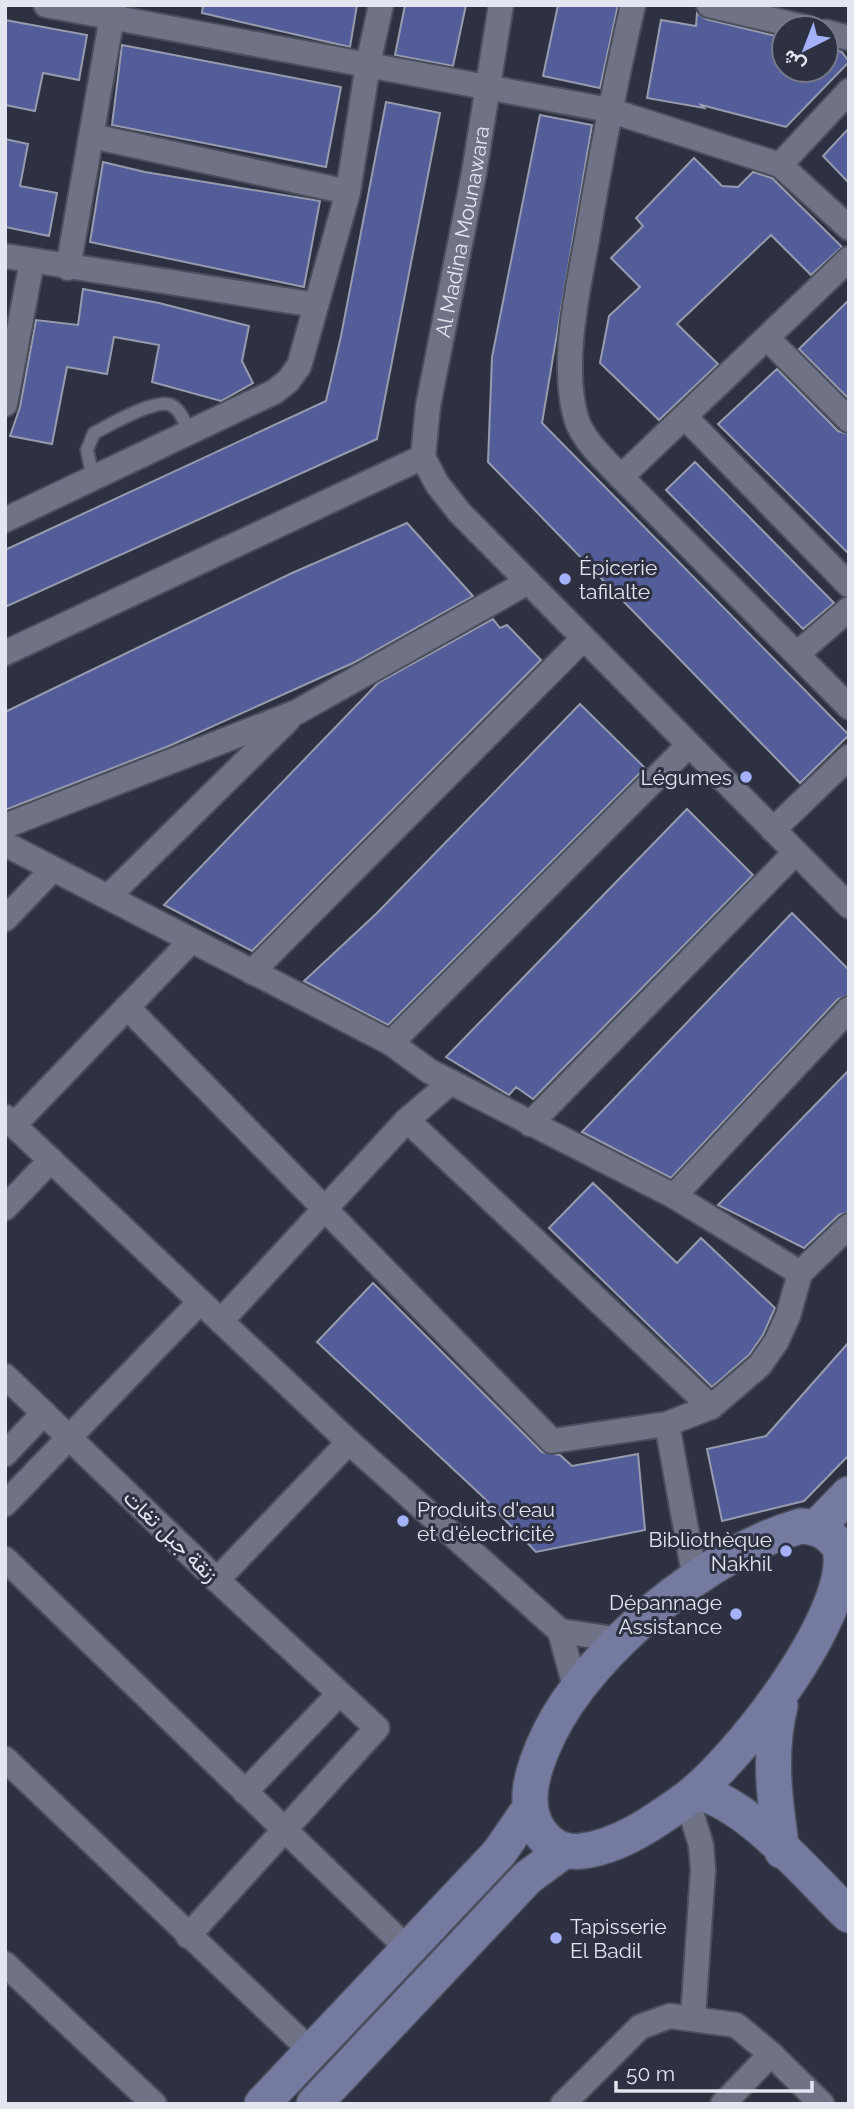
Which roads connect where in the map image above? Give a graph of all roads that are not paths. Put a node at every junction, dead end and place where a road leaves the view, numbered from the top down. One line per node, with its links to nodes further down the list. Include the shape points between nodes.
1 (46, 5): 6 (street)
2 (381, 5): 8 (street)
3 (501, 5): 9 (street, Al Madina Mounawara)
4 (634, 5): 11 (street)
5 (709, 5): 7 (street)
6 (113, 11): 8 (street); 12 (street)
7 (770, 19)
8 (368, 64): 9 (street); 14 (street)
9 (489, 89): 11 (street); 26 (street, Al Madina Mounawara, via 428,407)
10 (849, 91): 13 (street)
11 (609, 110): 13 (street); 27 (street, via 580,279 570,371 577,422)
12 (92, 136): 14 (street); 19 (street)
13 (780, 165): 15 (street)
14 (348, 192): 20 (street)
15 (849, 228)
16 (5, 257): 18 (street)
17 (849, 259): 21 (street)
18 (32, 261): 19 (street); 22 (street)
19 (68, 268): 20 (street)
20 (316, 305): 25 (street, via 299,366 288,381)
21 (767, 338): 23 (street); 24 (street)
22 (5, 404)
23 (685, 417): 27 (street); 31 (street)
24 (849, 420)
25 (189, 432): 28 (street); 28 (lane, via 179,412 157,403 94,433 87,450)
26 (423, 457): 30 (street, via 460,513); 34 (street)
27 (621, 477): 35 (street)
28 (93, 478): 29 (street)
29 (5, 520)
30 (528, 582): 33 (street); 37 (street)
31 (849, 585)
32 (849, 609): 35 (street)
33 (583, 639): 38 (street); 49 (street)
34 (5, 653)
35 (797, 654): 36 (street)
36 (849, 707)
37 (297, 712): 40 (street); 45 (street)
38 (689, 745): 41 (street); 52 (street)
39 (849, 757): 41 (street)
40 (5, 826)
41 (773, 830): 43 (street)
42 (5, 845): 44 (street)
43 (795, 853): 46 (street); 56 (street)
44 (51, 870): 45 (street); 47 (street)
45 (109, 897): 48 (street)
46 (849, 906)
47 (5, 919)
48 (190, 942): 49 (street); 50 (street)
49 (252, 972): 52 (street)
50 (127, 1007): 55 (street); 60 (street)
51 (849, 1009): 58 (street)
52 (391, 1043): 53 (street)
53 (451, 1082): 54 (street); 56 (street)
54 (407, 1120): 60 (street); 66 (street)
55 (10, 1121): 57 (street)
56 (530, 1124): 58 (street)
57 (51, 1160): 59 (street); 63 (street)
58 (674, 1196): 62 (street)
59 (5, 1208)
60 (326, 1209): 64 (street); 68 (street, via 547,1438 562,1441)
61 (849, 1226): 62 (street)
62 (800, 1273): 66 (street, via 776,1342 760,1365)
63 (200, 1302): 64 (street); 69 (street)
64 (220, 1321): 70 (street)
65 (5, 1376): 67 (street, زنقة جبل تغات)
66 (711, 1408): 68 (street)
67 (44, 1413): 69 (street, زنقة جبل تغات); 71 (street)
68 (667, 1424): 76 (street)
69 (68, 1437): 73 (street); 77 (street, زنقة جبل تغات)
70 (349, 1442): 77 (street); 78 (street)
71 (5, 1454)
72 (849, 1494): 74 (street)
73 (5, 1504)
74 (840, 1548): 76 (street, via 801,1526 763,1540); 82 (street, via 848,1590 828,1655)
75 (5, 1559): 84 (street)
76 (695, 1579): 79 (street)
77 (217, 1580): 81 (street, زنقة جبل تغات)
78 (560, 1631): 79 (street); 80 (street)
79 (621, 1640): 80 (street)
80 (576, 1690): 86 (street, via 539,1758 530,1787)
81 (339, 1694): 84 (street); 87 (street, زنقة جبل تغات, via 377,1728)
82 (780, 1706): 85 (street); 89 (street, via 774,1728 774,1775)
83 (7, 1765): 91 (street)
84 (245, 1792): 87 (street)
85 (692, 1795): 88 (street, via 618,1840 593,1849); 89 (street, via 714,1796 746,1815); 94 (street, via 703,1870)
86 (530, 1808): 88 (street, via 532,1824 540,1835); 92 (street, via 499,1853)
87 (283, 1830): 91 (street); 92 (street)
88 (565, 1850): 99 (street, via 527,1878)
89 (782, 1851): 90 (street)
90 (849, 1915)
91 (188, 1936): 95 (street)
92 (410, 1950): 95 (street)
93 (10, 1978): 97 (street)
94 (693, 2017): 96 (street, via 736,2025); 100 (street, via 657,2018 640,2027)
95 (312, 2051): 98 (street)
96 (771, 2054): 101 (street); 102 (street)
97 (154, 2104)
98 (262, 2104)
99 (314, 2104)
100 (563, 2104)
101 (723, 2104)
102 (822, 2104)

